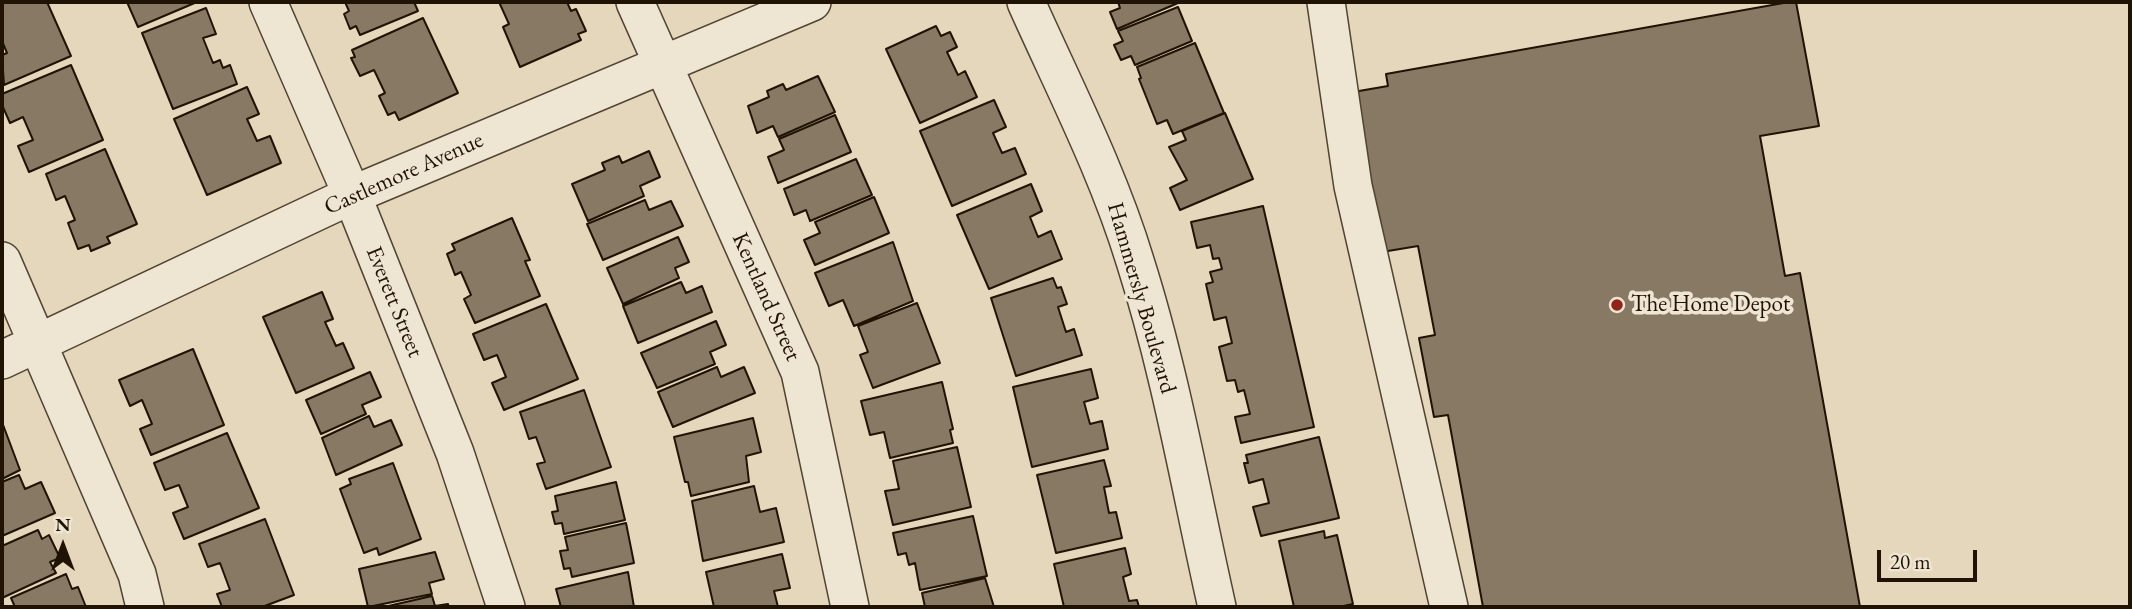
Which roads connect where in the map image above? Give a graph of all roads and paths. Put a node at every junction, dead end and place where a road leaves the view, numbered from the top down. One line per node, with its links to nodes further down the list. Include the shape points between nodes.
1 (268, 2): 7 (street, Everett Street)
2 (635, 2): 6 (street, Kentland Street)
3 (812, 2): 6 (street, Castlemore Avenue)
4 (1026, 2): 14 (street, Hammersly Boulevard, via 1135,261)
5 (1326, 2): 15 (street, via 1353,187)
6 (661, 63): 7 (street, Castlemore Avenue); 13 (street, Kentland Street, via 800,372)
7 (352, 195): 9 (street, Castlemore Avenue); 12 (street, Everett Street, via 455,453)
8 (2, 261): 9 (street)
9 (38, 345): 10 (street, Castlemore Avenue); 11 (street, via 137,574)
10 (2, 360)
11 (145, 607)
12 (506, 607)
13 (850, 607)
14 (1217, 607)
15 (1449, 607)

